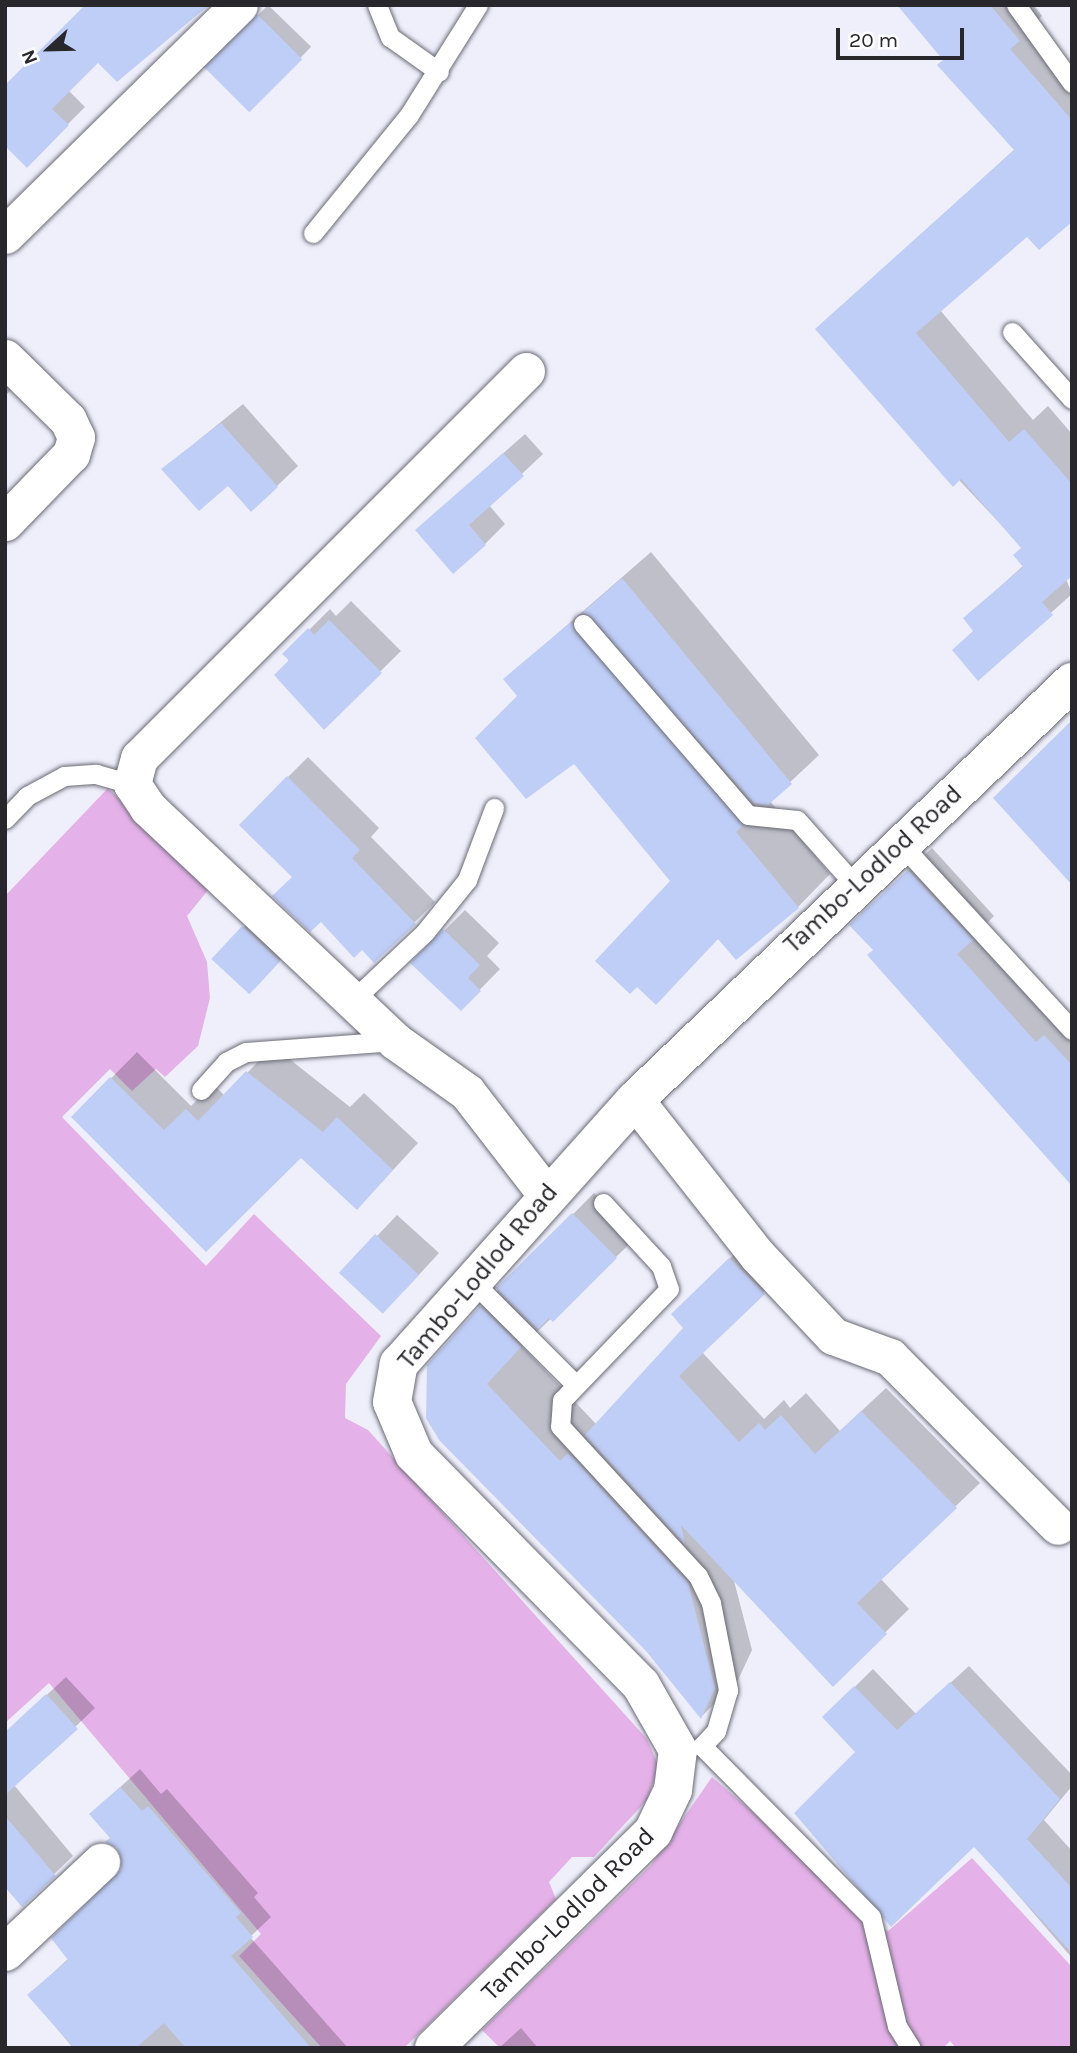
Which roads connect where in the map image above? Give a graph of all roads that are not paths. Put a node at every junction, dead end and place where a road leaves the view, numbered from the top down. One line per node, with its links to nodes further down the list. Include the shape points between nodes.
1 (239, 5): 8 (street)
2 (377, 5): 5 (lane, via 390,37)
3 (478, 5): 5 (lane)
4 (1016, 5): 6 (lane)
5 (439, 72): 7 (lane)
6 (1072, 83)
7 (313, 233)
8 (5, 235)
9 (1012, 332): 12 (lane)
10 (5, 358): 13 (street, via 68,420 76,437 71,454)
11 (526, 371): 16 (street, via 139,758)
12 (1072, 399)
13 (5, 522)
14 (583, 624): 20 (lane, via 748,815 758,821 797,820)
15 (1072, 681): 19 (street, Tambo-Lodlod Road)
16 (132, 784): 18 (lane, via 96,774 64,776 27,796); 21 (street, via 148,808)
17 (494, 808): 21 (lane, via 467,880 425,932)
18 (5, 819)
19 (900, 843): 20 (street, Tambo-Lodlod Road); 22 (lane)
20 (855, 885): 25 (street, Tambo-Lodlod Road)
21 (354, 999): 23 (street)
22 (1072, 1030)
23 (395, 1041): 24 (lane, via 246,1052 226,1062); 26 (street, via 467,1092)
24 (201, 1090)
25 (635, 1100): 26 (street, Tambo-Lodlod Road); 30 (street, via 757,1255 833,1336 890,1357)
26 (545, 1194): 28 (street, Tambo-Lodlod Road)
27 (603, 1203): 29 (lane, via 661,1266 669,1289)
28 (471, 1280): 29 (lane); 31 (street, Tambo-Lodlod Road, via 400,1364 392,1402 402,1434 422,1464 641,1685)
29 (576, 1385): 31 (lane, via 558,1406 560,1426 682,1555 711,1603 729,1690 716,1731)
30 (1058, 1527)
31 (690, 1748): 34 (street, Tambo-Lodlod Road, via 653,1832); 35 (lane, via 871,1917 897,2026)
32 (101, 1862): 33 (street)
33 (5, 1952)
34 (434, 2048)
35 (911, 2048)

